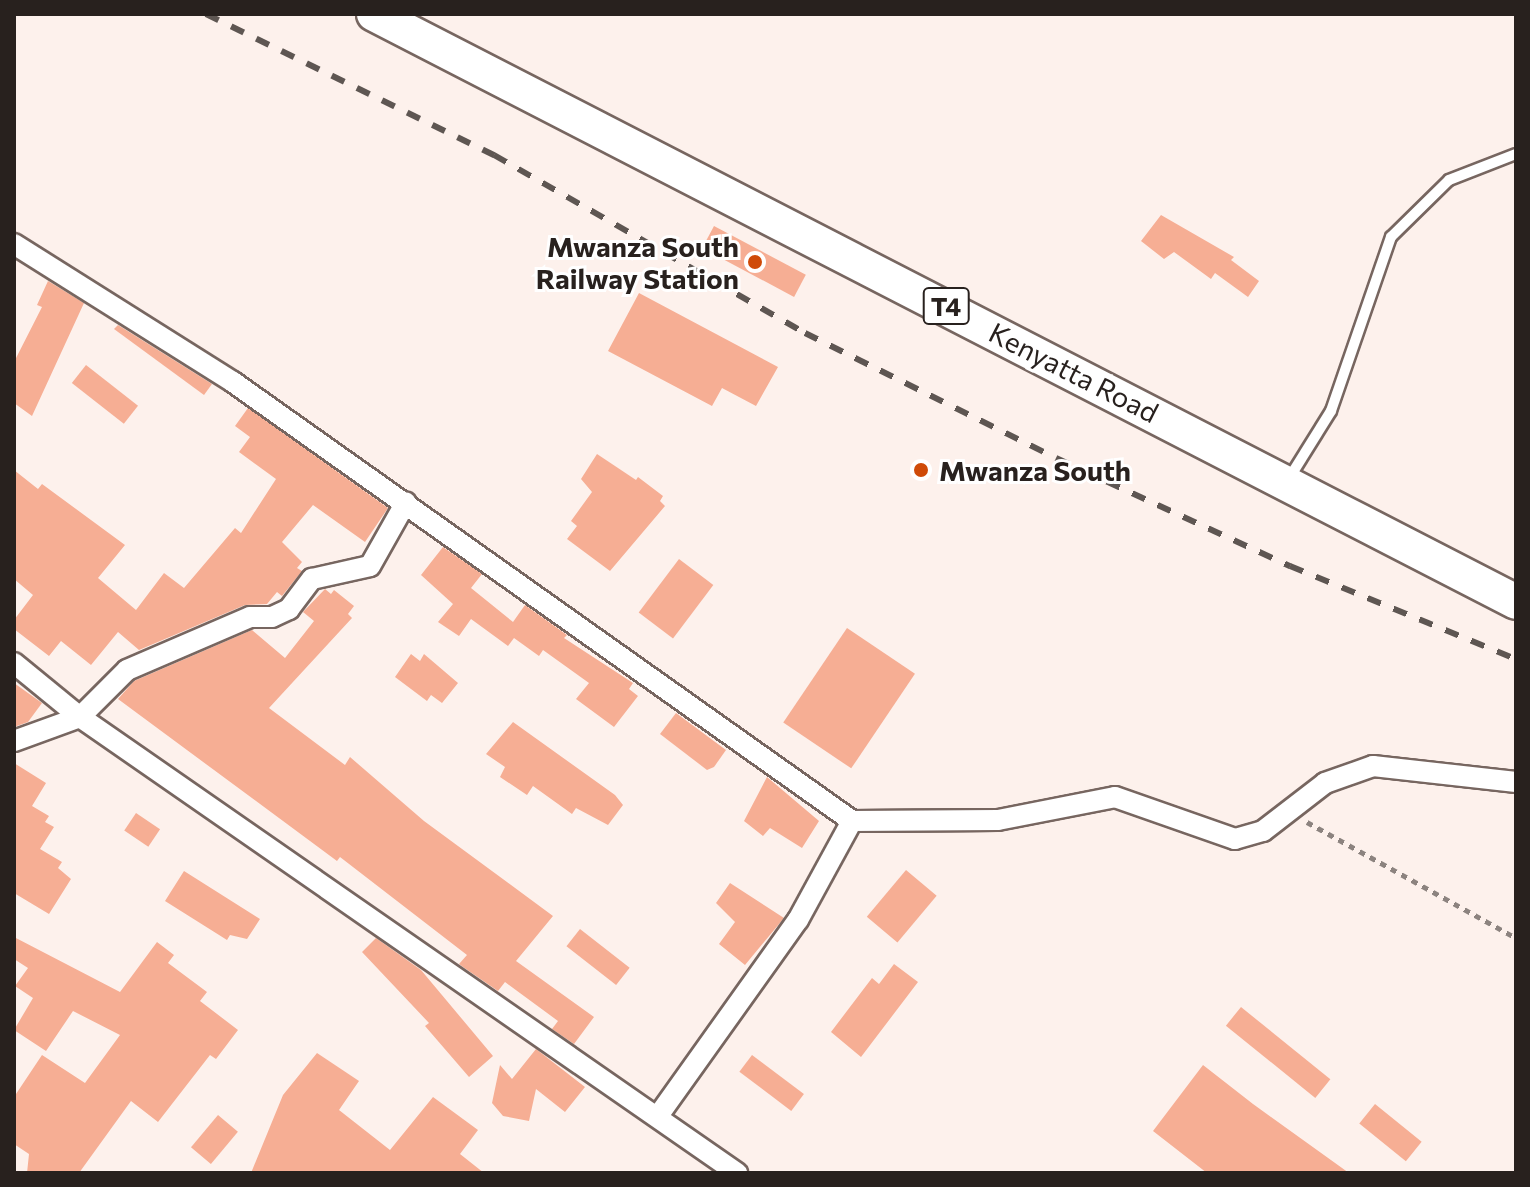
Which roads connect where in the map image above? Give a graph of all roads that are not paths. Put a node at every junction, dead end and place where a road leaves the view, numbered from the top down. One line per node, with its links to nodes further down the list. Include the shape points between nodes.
1 (374, 14): 4 (highway, Kenyatta Road / T4)
2 (1516, 154): 4 (lane, via 1449,180 1391,237 1331,411)
3 (14, 244): 5 (street, via 233,382)
4 (1286, 482): 6 (highway, Kenyatta Road / T4)
5 (406, 502): 8 (street, via 370,566 312,579 289,609 272,617 250,617 127,670); 11 (street)
6 (1516, 602)
7 (14, 663): 8 (street)
8 (80, 717): 9 (street); 12 (street)
9 (14, 741)
10 (1516, 782): 11 (street, via 1373,766 1325,783 1263,831 1235,839 1115,797 998,820)
11 (852, 821): 12 (street, via 798,920)
12 (658, 1116): 13 (street)
13 (737, 1173)

